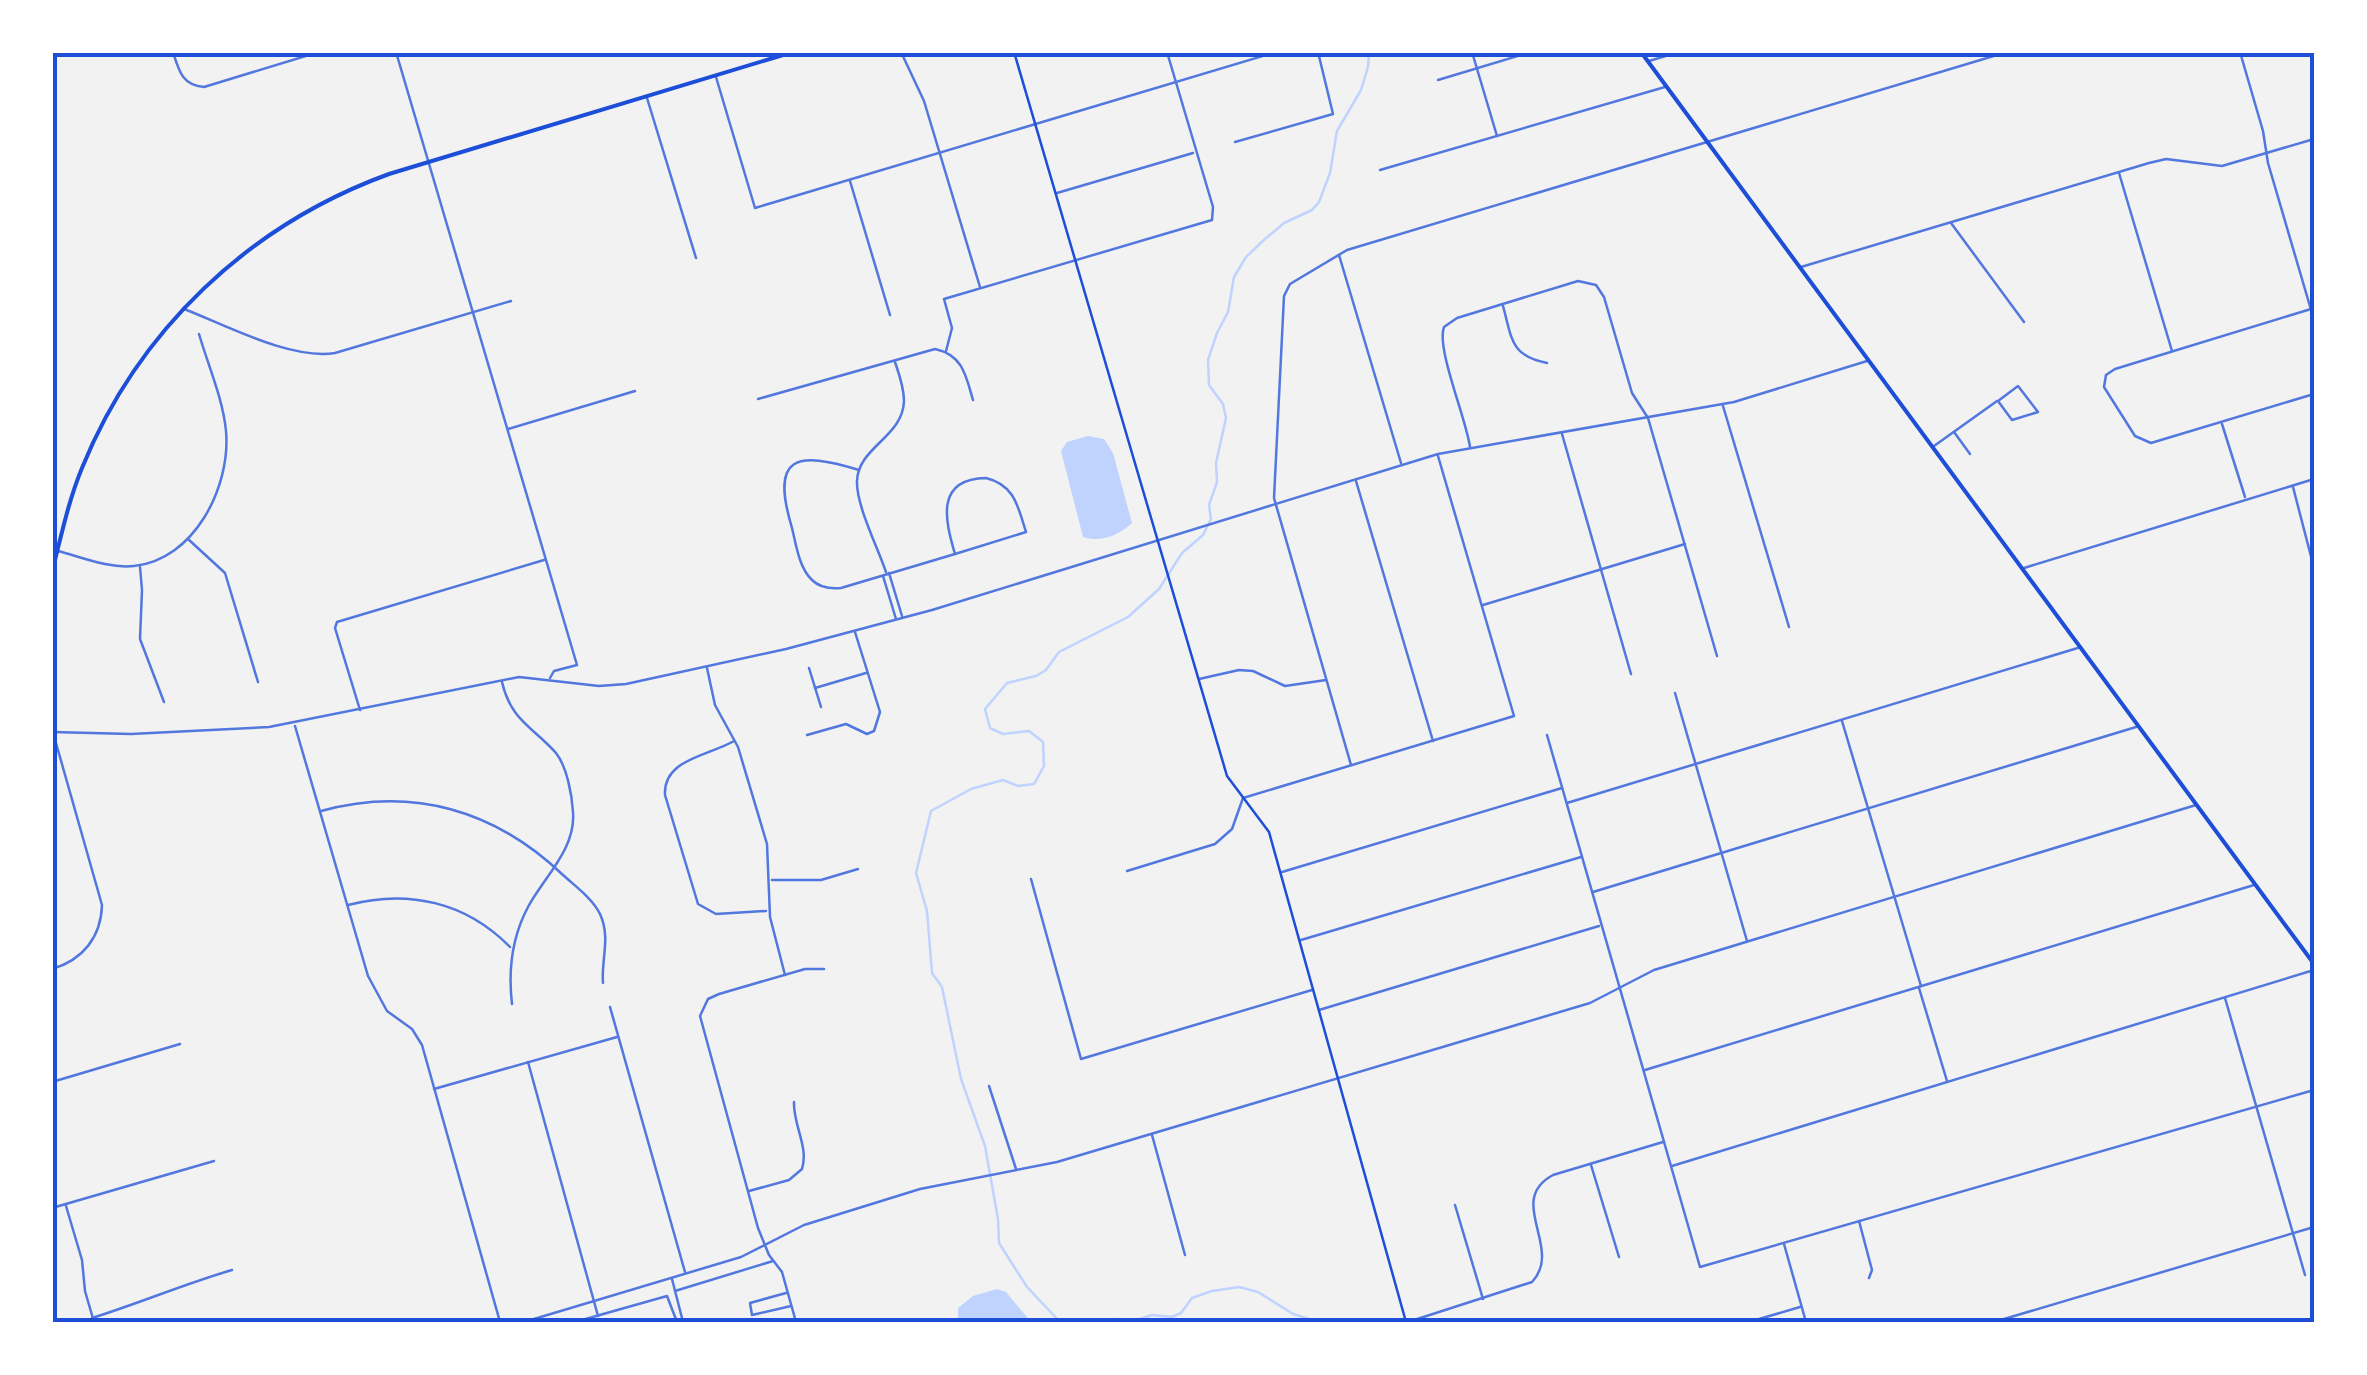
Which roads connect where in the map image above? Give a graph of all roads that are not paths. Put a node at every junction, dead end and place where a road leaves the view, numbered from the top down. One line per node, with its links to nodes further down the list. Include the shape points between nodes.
1 (174, 52): 2 (street, via 185,80 204,87)
2 (319, 52)
3 (794, 52): 19 (main road)
4 (900, 52): 30 (street)
5 (1020, 52): 16 (street)
6 (1166, 52): 21 (street)
7 (1276, 52): 21 (street)
8 (1318, 52): 28 (street, via 1333,114)
9 (1472, 52): 18 (street)
10 (1531, 52): 18 (street)
11 (1641, 52): 17 (main road)
12 (1679, 52): 17 (street)
13 (2007, 52): 27 (street)
14 (2240, 52): 31 (street)
15 (398, 53): 32 (street)
16 (1014, 53): 24 (main road)
17 (1648, 62): 22 (main road)
18 (1476, 69): 20 (street); 25 (street)
19 (715, 76): 23 (main road); 35 (street, via 755,208)
20 (1438, 80)
21 (1176, 83): 24 (street); 29 (street)
22 (1667, 86): 25 (street); 27 (main road)
23 (646, 97): 32 (main road); 39 (street)
24 (1035, 124): 30 (street); 36 (main road)
25 (1496, 136): 33 (street)
26 (2314, 139): 31 (street)
27 (1707, 141): 38 (street); 41 (main road)
28 (1235, 142)
29 (1196, 152): 36 (street); 40 (street, via 1212,220)
30 (940, 153): 35 (street); 42 (street)
31 (2266, 154): 34 (street, via 2216,166 2166,159); 46 (street)
32 (428, 161): 45 (main road, via 294,218); 47 (street)
33 (1380, 170)
34 (2119, 172): 37 (street); 52 (street)
35 (849, 180): 48 (street)
36 (1056, 194): 40 (main road)
37 (1950, 222): 41 (street); 50 (street)
38 (1338, 254): 72 (street); 78 (street, via 1286,290)
39 (696, 258)
40 (1074, 260): 42 (street); 80 (main road)
41 (1800, 267): 55 (main road)
42 (980, 288): 53 (street, via 944,299 952,330)
43 (511, 302): 47 (street)
44 (1502, 304): 56 (street, via 1517,350); 63 (street, via 1578,281 1593,283 1604,294 1632,393); 69 (street, via 1452,319 1444,328 1442,345)
45 (182, 309): 47 (street, via 317,354); 82 (main road, via 104,420 78,477)
46 (2311, 309): 49 (street); 52 (street)
47 (473, 312): 65 (street)
48 (890, 315)
49 (2314, 320)
50 (2024, 322)
51 (198, 334): 79 (street, via 225,421 226,450 215,498)
52 (2172, 351): 64 (street, via 2110,372 2104,380 2106,394 2135,436 2154,443)
53 (946, 352): 54 (street, via 926,349); 60 (street, via 962,366)
54 (894, 359): 59 (street); 73 (street, via 902,414)
55 (1868, 360): 62 (street); 68 (main road)
56 (1547, 364)
57 (635, 391): 65 (street)
58 (2314, 394): 64 (street)
59 (758, 400)
60 (973, 400)
61 (1998, 401): 61 (street, via 2012,420 2038,412 2020,386); 66 (street)
62 (1723, 404): 63 (street); 94 (street)
63 (1648, 418): 67 (street); 81 (street)
64 (2222, 422): 77 (street)
65 (508, 429): 84 (street)
66 (1954, 432): 68 (street); 71 (street)
67 (1562, 433): 69 (street); 87 (street)
68 (1932, 447): 88 (main road)
69 (1470, 448): 70 (street)
70 (1438, 454): 72 (street); 91 (street)
71 (1970, 454)
72 (1402, 464): 74 (street)
73 (859, 470): 90 (street, via 858,490); 90 (street, via 803,460 785,476 783,500 812,580 832,589)
74 (1356, 479): 78 (street); 119 (street)
75 (2314, 479): 76 (street)
76 (2293, 486): 77 (street); 86 (street)
77 (2246, 500): 88 (street)
78 (1275, 505): 80 (street); 105 (street)
79 (187, 538): 85 (street); 106 (street, via 226,575)
80 (1157, 542): 92 (street); 104 (main road)
81 (1685, 544): 87 (street); 97 (street)
82 (58, 551): 85 (street); 89 (main road)
83 (955, 554): 83 (street, via 1026,532 1003,484 975,479 954,490 945,518); 90 (street)
84 (546, 559): 102 (street, via 577,664); 111 (street, via 338,622)
85 (139, 566): 109 (street, via 140,640)
86 (2314, 568)
87 (1600, 569): 91 (street); 101 (street)
88 (2023, 569): 96 (main road)
89 (52, 572)
90 (886, 574): 92 (street); 93 (street)
91 (1482, 606): 119 (street, via 1514,716)
92 (902, 618): 93 (street)
93 (896, 619): 95 (street)
94 (1788, 628)
95 (855, 630): 98 (street); 100 (street)
96 (2080, 646): 112 (street); 114 (main road)
97 (1718, 656)
98 (707, 667): 102 (street, via 613,686); 118 (street, via 718,712)
99 (809, 668): 107 (street)
100 (868, 673): 107 (street); 116 (street, via 880,714 873,732 845,724)
101 (1631, 674)
102 (550, 678): 103 (street)
103 (501, 680): 111 (street); 130 (street, via 518,718 563,766 573,825)
104 (1198, 680): 105 (street, via 1240,670 1285,686); 123 (main road, via 1227,776)
105 (1326, 680): 120 (street)
106 (258, 682)
107 (815, 688): 110 (street)
108 (1675, 692): 121 (street)
109 (164, 702)
110 (821, 707)
111 (360, 710): 113 (street)
112 (1842, 720): 121 (street); 126 (street)
113 (294, 724): 115 (street, via 131,734); 127 (street)
114 (2140, 726): 125 (main road); 126 (street)
115 (53, 731): 146 (street, via 102,910 87,948)
116 (807, 735)
117 (1548, 736): 122 (street)
118 (736, 740): 135 (street, via 768,844); 140 (street, via 674,768 664,795 699,905 716,914)
119 (1433, 741): 120 (street)
120 (1351, 765): 123 (street)
121 (1696, 765): 124 (street); 128 (street)
122 (1562, 788): 124 (street); 133 (street)
123 (1244, 798): 132 (street, via 1232,828 1215,844); 133 (main road, via 1266,825)
124 (1566, 803): 129 (street)
125 (2198, 805): 136 (main road); 138 (street)
126 (1867, 809): 128 (street); 138 (street)
127 (319, 811): 130 (street, via 376,800 434,803 499,826); 139 (street)
128 (1722, 854): 137 (street); 143 (street)
129 (1581, 856): 137 (street); 142 (street)
130 (554, 866): 144 (street, via 527,908); 149 (street, via 601,917)
131 (858, 869): 135 (street, via 814,881)
132 (1127, 871)
133 (1280, 872): 142 (main road)
134 (1031, 879): 152 (street, via 1081,1059)
135 (770, 880): 140 (street)
136 (2256, 884): 145 (main road); 150 (street)
137 (1592, 892): 141 (street)
138 (1894, 898): 143 (street); 150 (street)
139 (346, 906): 144 (street, via 388,898 436,902 473,917); 165 (street, via 372,984 387,1011 418,1036)
140 (769, 910): 148 (street)
141 (1601, 925): 151 (street); 156 (street)
142 (1299, 940): 152 (main road)
143 (1748, 943): 151 (street)
144 (512, 950): 154 (street)
145 (2314, 967): 153 (street)
146 (52, 969)
147 (824, 969): 148 (street)
148 (784, 975): 175 (street, via 708,999 700,1016)
149 (604, 983)
150 (1920, 986): 160 (street); 163 (street)
151 (1618, 987): 160 (street); 161 (street, via 1588,1003)
152 (1312, 990): 156 (main road)
153 (2225, 997): 163 (street); 168 (street)
154 (512, 1004)
155 (610, 1008): 157 (street)
156 (1318, 1010): 161 (main road)
157 (618, 1036): 159 (street); 188 (street)
158 (180, 1044): 162 (street)
159 (528, 1062): 165 (street); 195 (street)
160 (1643, 1070): 170 (street)
161 (1337, 1079): 169 (street); 207 (main road)
162 (52, 1082)
163 (1947, 1082): 173 (street)
164 (989, 1086): 174 (street)
165 (434, 1089): 201 (street)
166 (2314, 1090): 168 (street)
167 (794, 1102): 175 (street, via 802,1169 789,1180)
168 (2257, 1106): 179 (street); 181 (street)
169 (1152, 1134): 174 (street); 184 (street)
170 (1663, 1142): 172 (street); 173 (street)
171 (214, 1161): 176 (street)
172 (1590, 1164): 185 (street); 194 (street, via 1553,1175 1535,1191 1532,1211 1544,1252 1536,1277)
173 (1670, 1167): 182 (street, via 1700,1267)
174 (1017, 1170): 183 (street, via 920,1189 811,1222)
175 (748, 1192): 183 (street)
176 (66, 1205): 178 (street); 200 (street)
177 (1455, 1205): 194 (street)
178 (52, 1208)
179 (1858, 1220): 182 (street); 191 (street)
180 (2314, 1227): 181 (street)
181 (2293, 1233): 189 (street); 199 (street)
182 (1783, 1242): 197 (street)
183 (765, 1246): 186 (street); 188 (street)
184 (1185, 1254)
185 (1619, 1256)
186 (774, 1261): 192 (street); 193 (street)
187 (232, 1270): 200 (street)
188 (685, 1274): 190 (street)
189 (2305, 1275)
190 (671, 1278): 192 (street); 195 (street)
191 (1869, 1278)
192 (675, 1291): 205 (street)
193 (788, 1292): 196 (street); 196 (street, via 750,1304 754,1316)
194 (1483, 1300): 207 (street)
195 (594, 1301): 198 (street); 202 (street)
196 (792, 1306): 206 (street)
197 (1802, 1306): 208 (street); 209 (street)
198 (598, 1316): 203 (street); 204 (street, via 668,1297)
199 (2016, 1316): 210 (street); 211 (street)
200 (93, 1320)
201 (500, 1322)
202 (524, 1322)
203 (575, 1322)
204 (676, 1322)
205 (683, 1322)
206 (796, 1322)
207 (1406, 1322)
208 (1749, 1322)
209 (1806, 1322)
210 (1994, 1322)
211 (2018, 1322)

